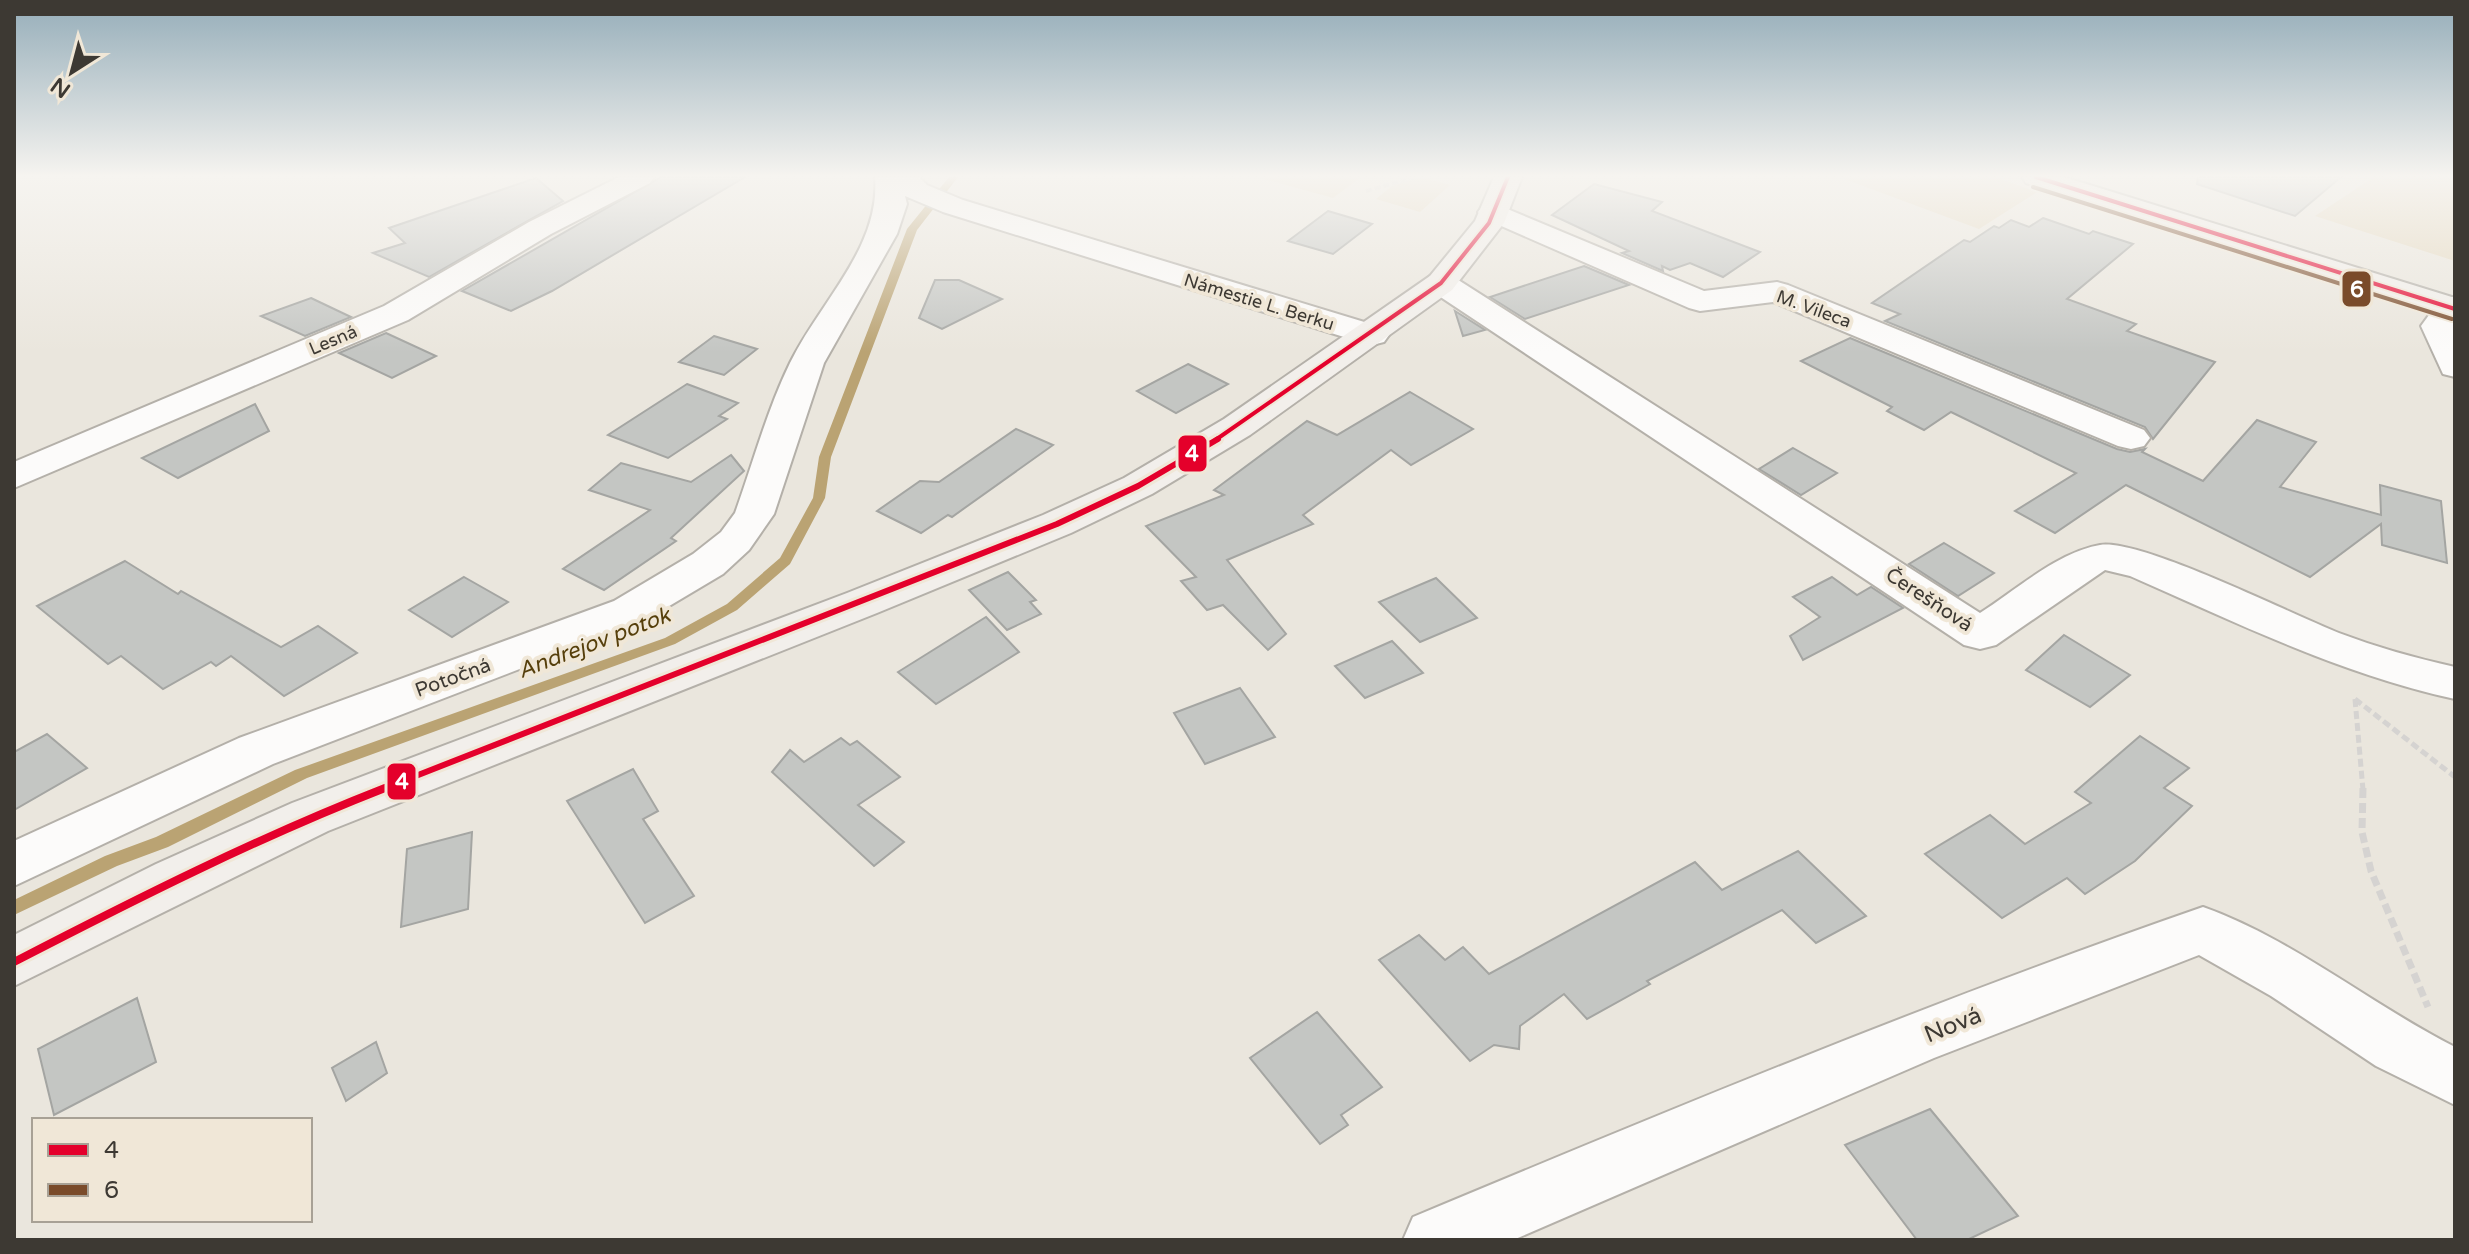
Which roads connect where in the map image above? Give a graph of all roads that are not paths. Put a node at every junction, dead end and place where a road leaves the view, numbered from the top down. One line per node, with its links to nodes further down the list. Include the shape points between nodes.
1 (527, 236): 12 (street, Lesná, via 396,313)
2 (881, 236): 14 (street, Potočná, via 807,363 754,514 735,541 708,564 629,611 256,751)
3 (1049, 236): 9 (street, Námestie L. Berku)
4 (1480, 236): 7 (street)
5 (1548, 236): 11 (street, M. Vileca, via 1700,301 1777,292)
6 (2229, 236): 8 (street)
7 (1441, 283): 9 (street); 13 (street, Čerešňová, via 1980,634 2092,560 2105,557 2143,566 2369,660)
8 (2453, 308): 10 (street, via 2438,326)
9 (1372, 335): 15 (street, via 1188,458 1057,524 310,817)
10 (2455, 367)
11 (2131, 438)
12 (14, 476)
13 (2455, 683)
14 (14, 865)
15 (14, 962)
16 (2455, 1077): 17 (street, Nová, via 2203,930 2082,972)
17 (1436, 1240)

